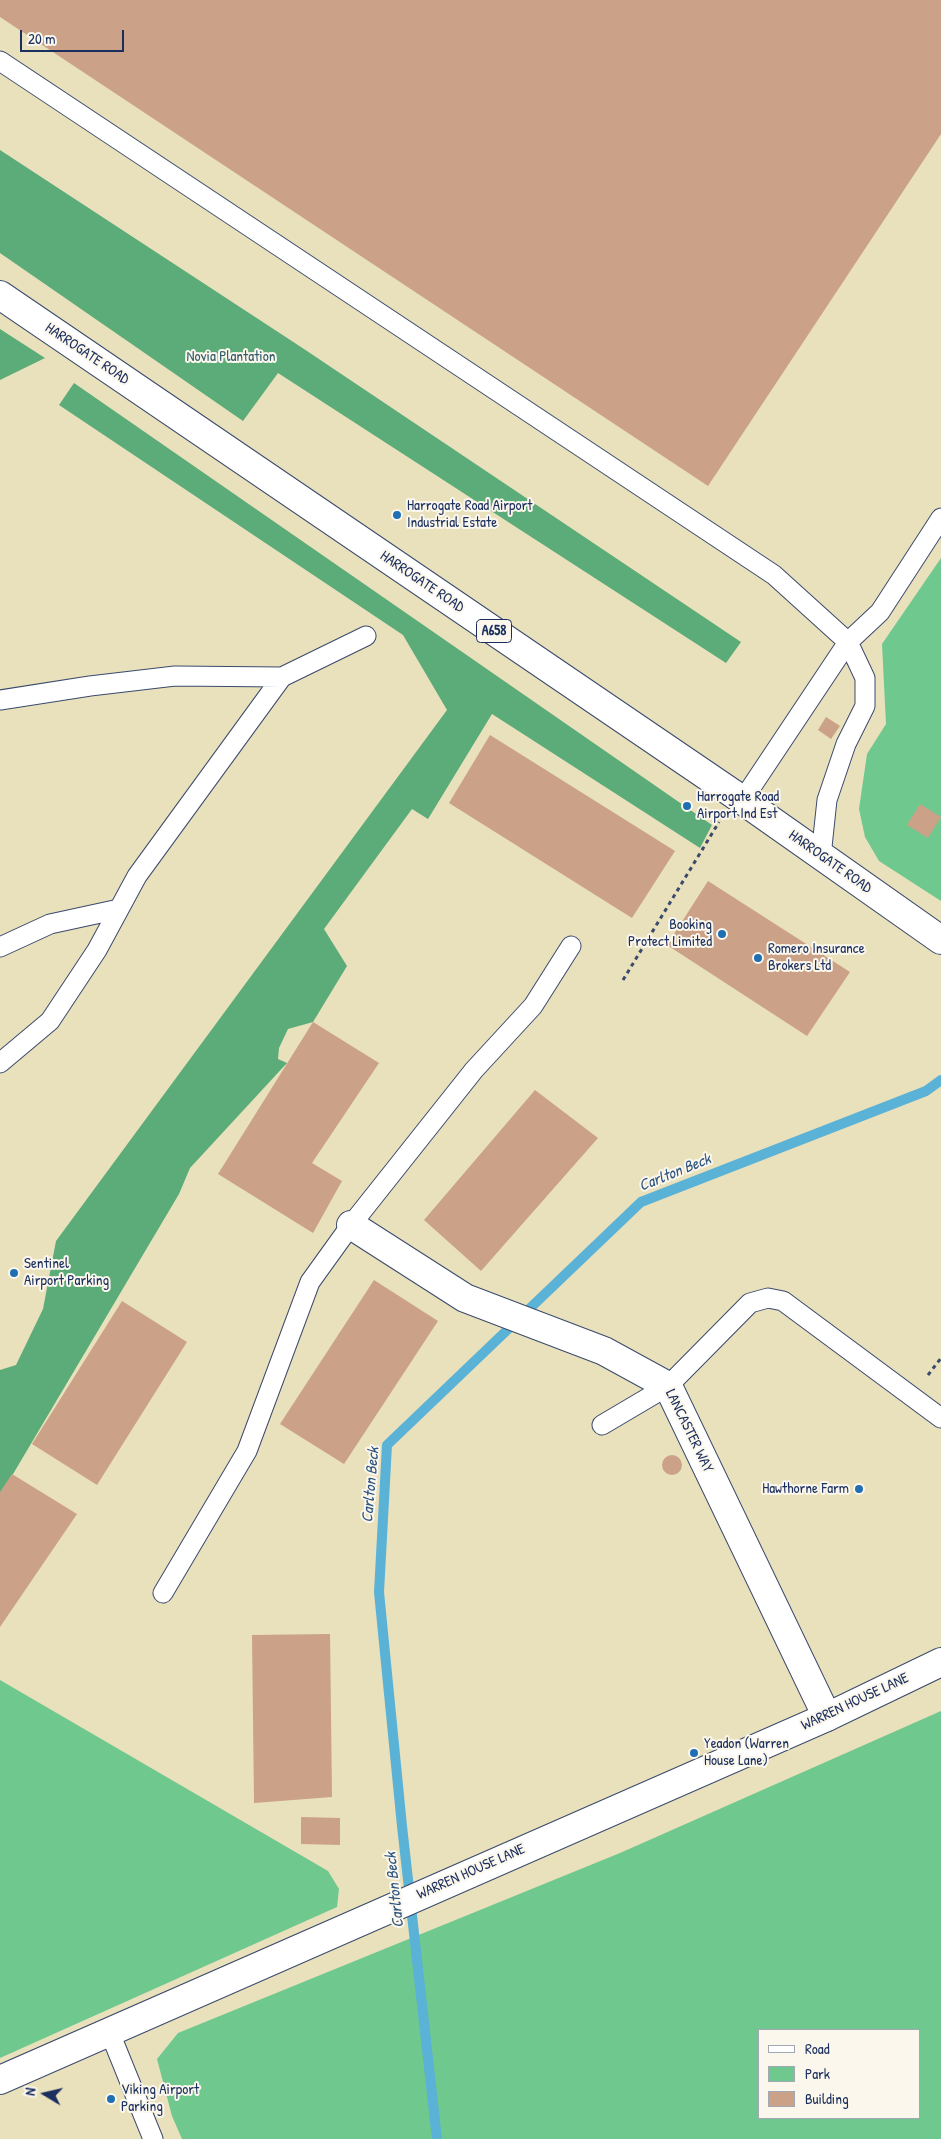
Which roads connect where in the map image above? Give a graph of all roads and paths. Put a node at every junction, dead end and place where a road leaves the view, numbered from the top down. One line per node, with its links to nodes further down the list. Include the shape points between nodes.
1 (0, 61): 5 (lane, via 774,575)
2 (0, 295): 8 (main road, HARROGATE ROAD / A658)
3 (941, 518): 5 (lane, via 880,612)
4 (366, 636): 6 (lane)
5 (848, 642): 8 (lane); 9 (lane, via 865,678 865,706 846,744 827,800)
6 (282, 677): 7 (lane, via 175,676); 10 (lane, via 137,876)
7 (0, 700)
8 (738, 798): 9 (main road, HARROGATE ROAD / A658); 14 (path)
9 (821, 856): 11 (main road, HARROGATE ROAD / A658)
10 (119, 909): 13 (lane, via 50,924); 15 (lane, via 97,950 50,1020)
11 (941, 940)
12 (571, 946): 16 (lane, via 533,1006 474,1070)
13 (0, 947)
14 (623, 980)
15 (0, 1063)
16 (350, 1225): 17 (main road, LANCASTER WAY, via 465,1298 604,1351); 20 (lane, via 310,1282 247,1451)
17 (668, 1386): 18 (lane, via 750,1302 768,1298 783,1301); 19 (lane); 22 (main road, LANCASTER WAY)
18 (941, 1418)
19 (602, 1425)
20 (163, 1593)
21 (941, 1662): 22 (main road, WARREN HOUSE LANE)
22 (827, 1716): 23 (main road, WARREN HOUSE LANE)
23 (110, 2034): 24 (main road, WARREN HOUSE LANE); 25 (lane)
24 (0, 2080)
25 (153, 2139)

